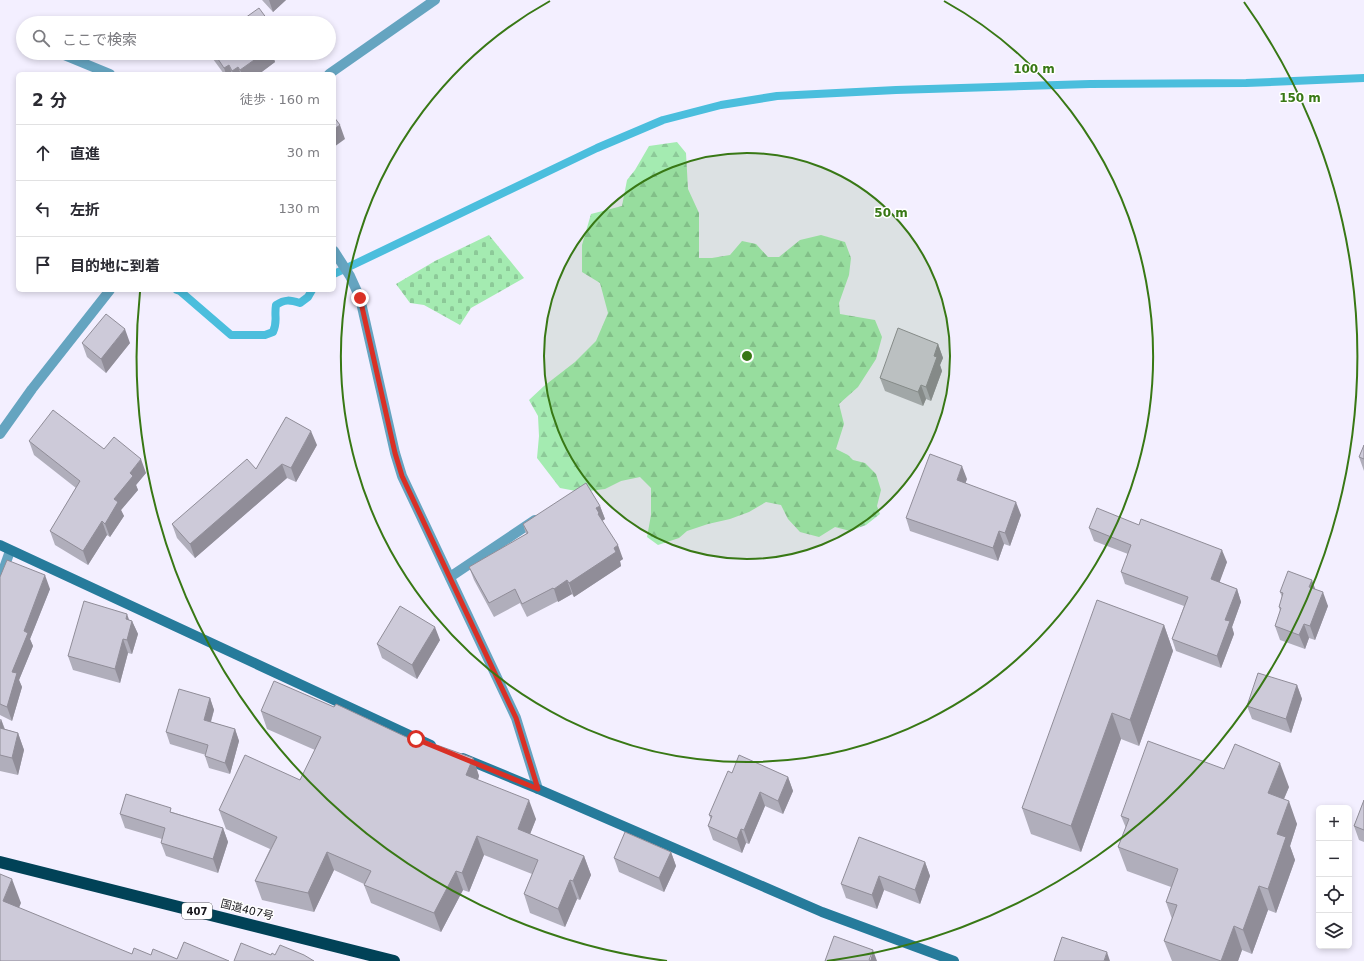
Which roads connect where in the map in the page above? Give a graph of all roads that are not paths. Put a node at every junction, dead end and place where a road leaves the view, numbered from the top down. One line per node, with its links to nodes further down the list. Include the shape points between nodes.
1 (435, 0): 4 (street)
2 (76, 60): 3 (street)
3 (105, 72)
4 (332, 72)
5 (336, 253): 11 (street, via 360,298 402,476)
6 (108, 292): 7 (street)
7 (0, 434)
8 (546, 512): 11 (street)
9 (0, 545): 10 (street)
10 (10, 551): 12 (street); 13 (street)
11 (450, 576): 15 (street, via 516,718)
12 (0, 579)
13 (437, 748)
14 (452, 754): 15 (street)
15 (538, 789): 18 (street, via 822,912)
16 (0, 862): 17 (highway, 国道407号 / 407)
17 (394, 961)
18 (954, 961)

